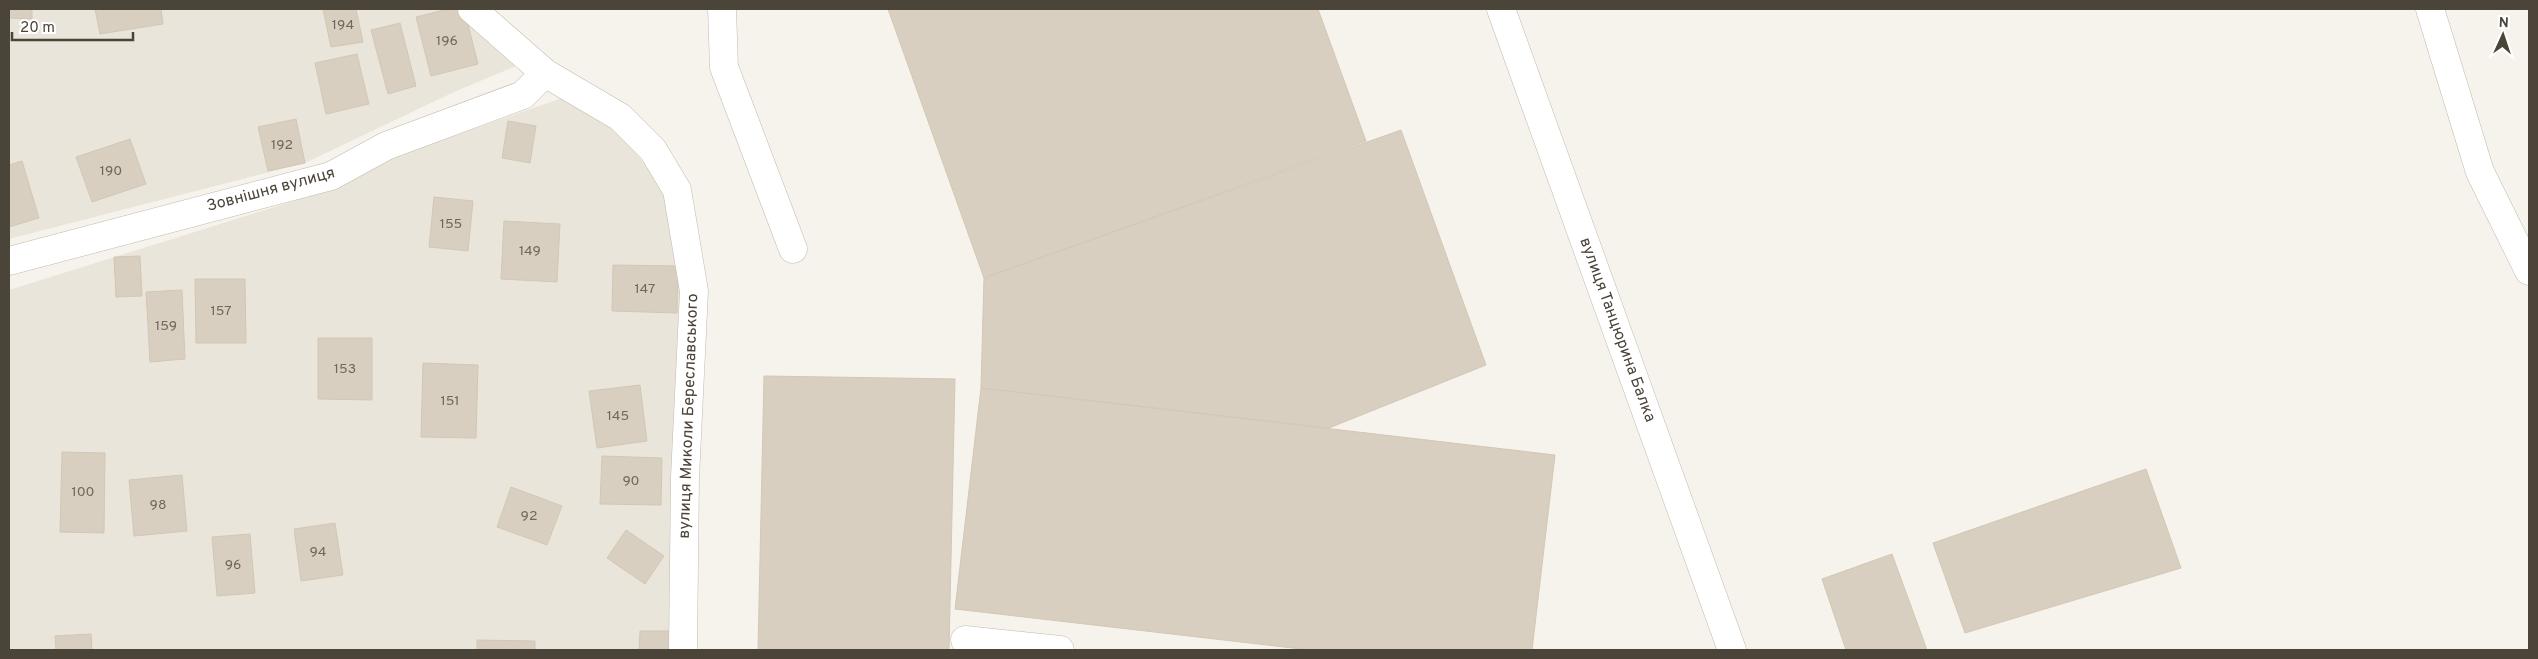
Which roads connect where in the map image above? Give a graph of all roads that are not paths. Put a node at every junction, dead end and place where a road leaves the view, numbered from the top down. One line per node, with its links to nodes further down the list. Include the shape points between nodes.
1 (472, 9): 5 (street, вулиця Миколи Береславського)
2 (722, 9): 6 (street, via 724,67)
3 (1501, 9): 12 (street, вулиця Танцюрина Балка)
4 (2430, 9): 8 (street, via 2480,172)
5 (545, 73): 7 (street, Зовнішня вулиця, via 523,94 386,146 331,176); 10 (street, вулиця Миколи Береславського, via 620,117 653,150 677,190 694,291 685,477)
6 (793, 249)
7 (9, 261)
8 (2529, 271)
9 (965, 640): 11 (street)
10 (683, 650)
11 (1060, 650)
12 (1732, 650)

